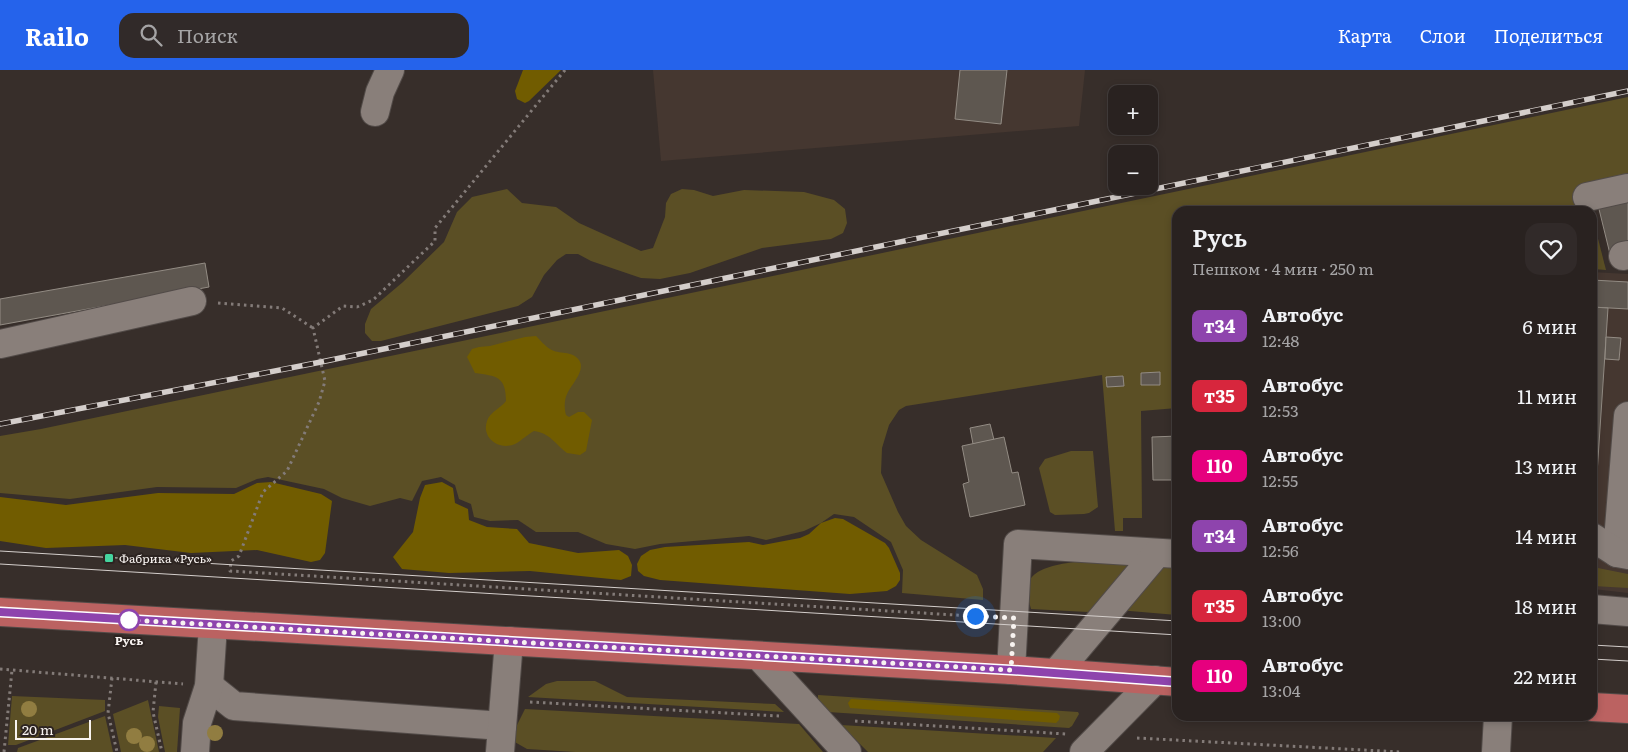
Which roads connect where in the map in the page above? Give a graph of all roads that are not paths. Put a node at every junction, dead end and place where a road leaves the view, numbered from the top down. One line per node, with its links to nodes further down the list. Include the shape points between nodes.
1 (390, 70): 2 (street)
2 (375, 112)
3 (1628, 188): 4 (street)
4 (1587, 197)
5 (192, 301): 6 (street)
6 (0, 344)
7 (1628, 416): 10 (street)
8 (1597, 540): 10 (street)
9 (1167, 554): 17 (street, via 1018,544); 18 (street)
10 (1623, 554)
11 (1597, 609): 13 (street)
12 (0, 612): 14 (main road)
13 (1628, 612)
14 (213, 624): 15 (main road); 20 (street)
15 (509, 641): 16 (main road); 24 (street)
16 (760, 656): 17 (main road); 27 (street)
17 (1011, 670): 18 (main road)
18 (1056, 673): 19 (main road)
19 (1166, 681): 25 (street)
20 (209, 686): 24 (street, via 234,706); 26 (street, via 197,723)
21 (1597, 707): 22 (main road)
22 (1628, 709)
23 (1498, 721): 28 (street)
24 (502, 726)
25 (1092, 744)
26 (195, 752)
27 (847, 752)
28 (1496, 752)

